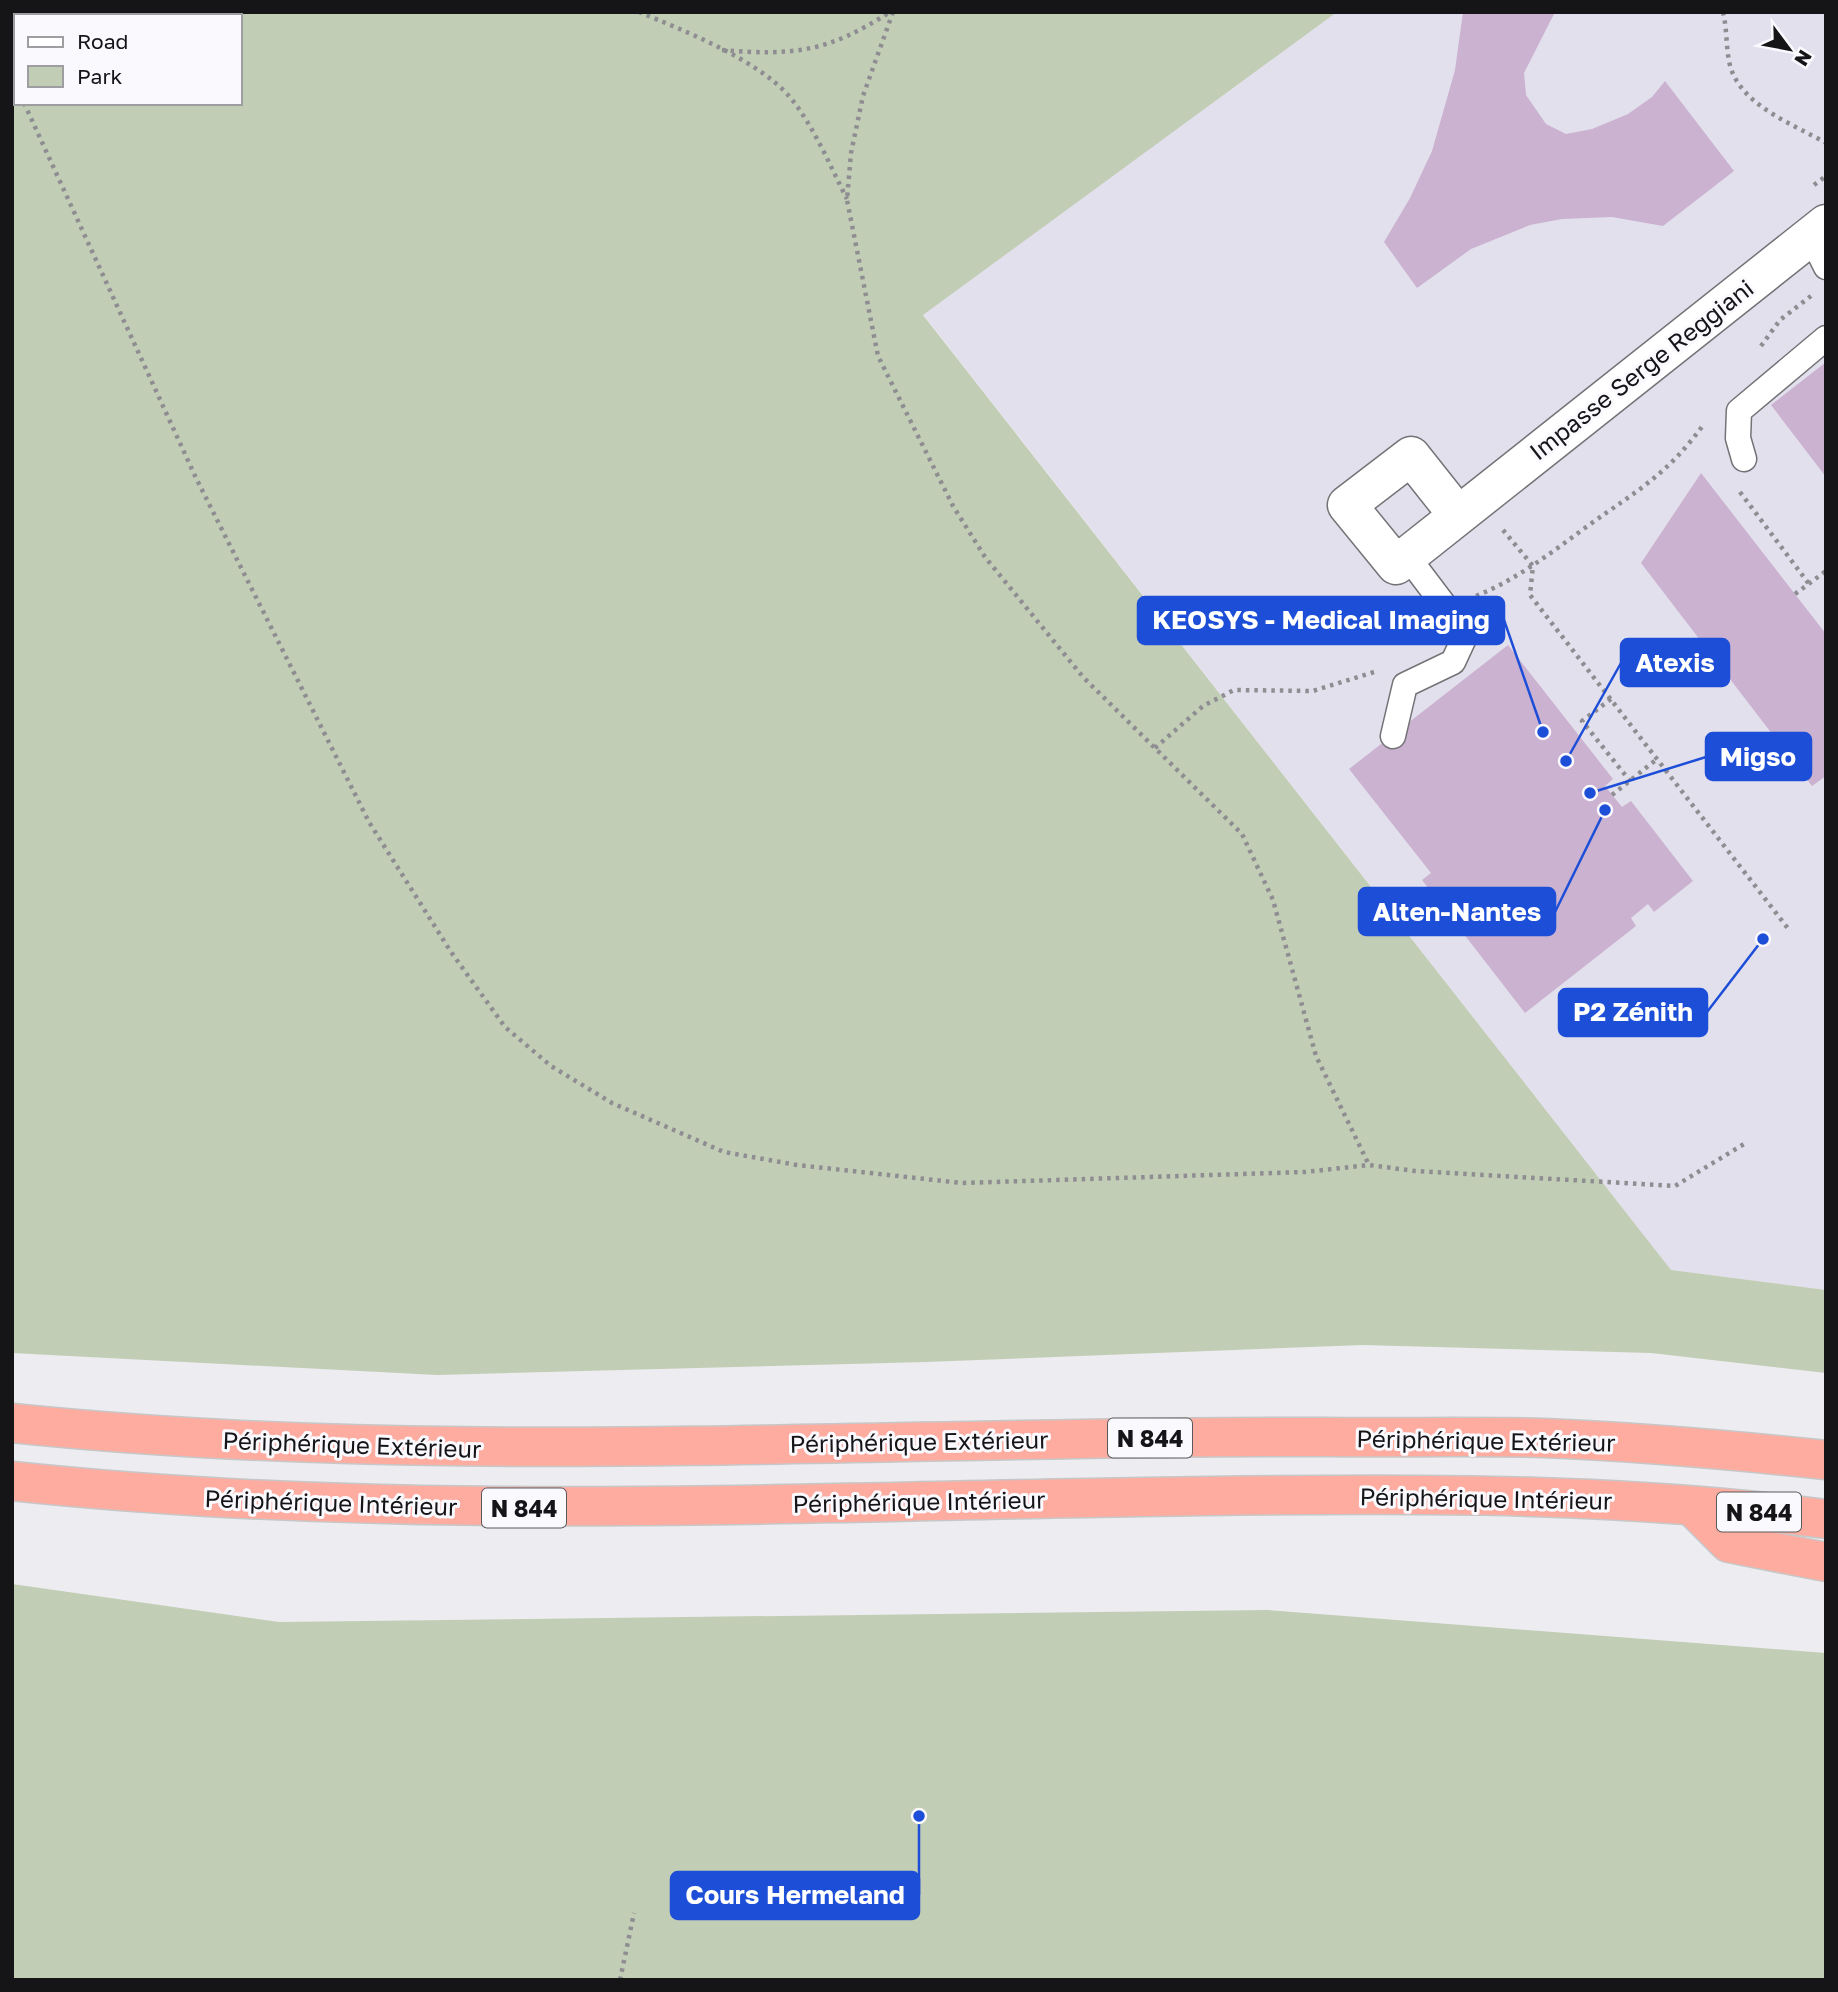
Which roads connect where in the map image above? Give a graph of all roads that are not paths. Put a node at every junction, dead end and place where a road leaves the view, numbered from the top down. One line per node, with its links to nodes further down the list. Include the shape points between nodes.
1 (1821, 243): 4 (street, Impasse Serge Reggiani)
2 (1826, 338): 3 (lane, via 1739,411 1738,438)
3 (1744, 459)
4 (1457, 514): 5 (street, Impasse Serge Reggiani); 5 (street, via 1411,456 1347,505 1396,565)
5 (1407, 556): 6 (lane, via 1466,634 1453,662 1405,685)
6 (1393, 736)
7 (12, 1423): 8 (highway, Périphérique Extérieur / N 844, via 200,1440 354,1446 1542,1438)
8 (1819, 1453)
9 (12, 1481): 10 (highway, Périphérique Intérieur / N 844, via 237,1499 482,1508 1291,1494 1581,1499)
10 (1692, 1506): 11 (highway, Périphérique Intérieur / N 844); 12 (highway, via 1729,1544)
11 (1826, 1519)
12 (1826, 1562)

